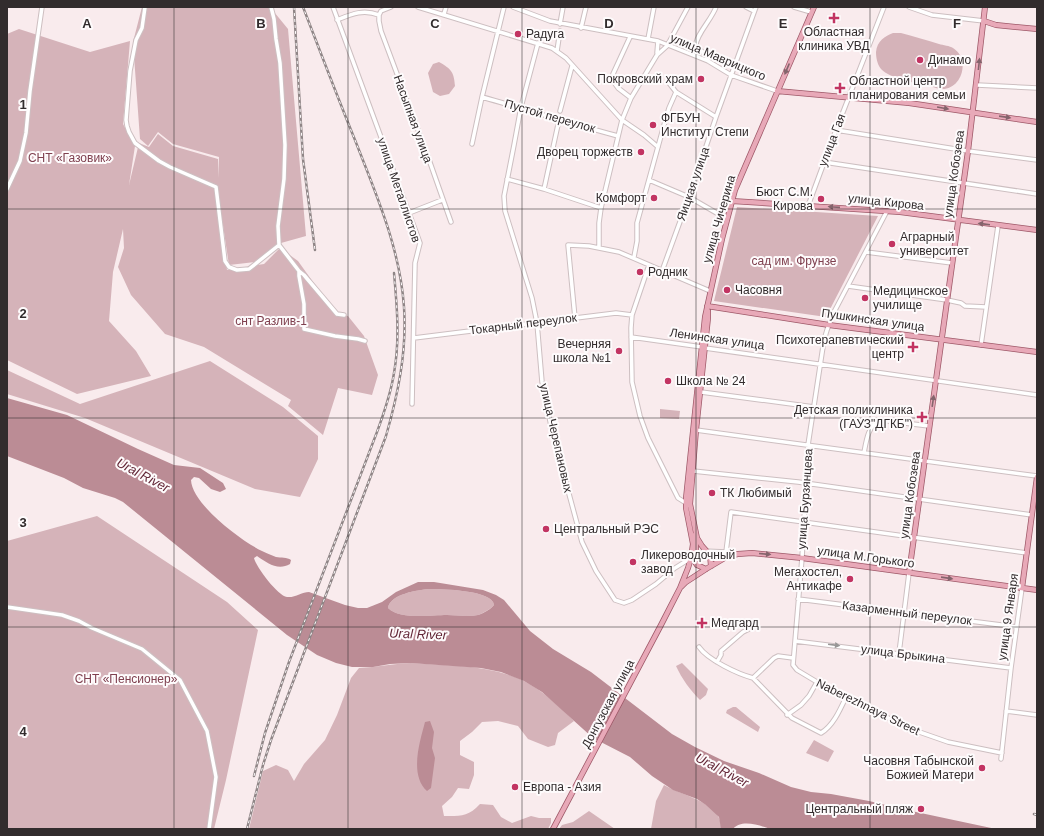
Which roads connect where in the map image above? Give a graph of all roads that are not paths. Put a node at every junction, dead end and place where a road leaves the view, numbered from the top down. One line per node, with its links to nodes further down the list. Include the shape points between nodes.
1 (42, 7): 67 (street, via 26,134 20,161)
2 (145, 7): 82 (street, via 130,71 126,120 126,126 135,144 158,161 216,187 225,261 229,267 249,270)
3 (271, 7): 82 (street, via 280,63 285,145 278,226)
4 (333, 7): 25 (street, улица Металлистов)
5 (391, 7): 24 (street, via 381,11)
6 (418, 7): 23 (street)
7 (446, 7): 23 (street)
8 (504, 7): 30 (street)
9 (513, 7): 27 (street, улица Маврицкого)
10 (562, 7): 27 (street)
11 (586, 7): 28 (street)
12 (654, 7): 33 (street)
13 (688, 7): 36 (street)
14 (716, 7): 39 (street, via 696,44 707,56)
15 (746, 7): 21 (street)
16 (794, 7): 22 (street)
17 (814, 7): 22 (main road, улица Чичерина)
18 (884, 7): 49 (street, улица Гая)
19 (909, 7): 26 (street, via 932,15)
20 (985, 7): 26 (main road, улица Кобозева)
21 (755, 9): 41 (street, Яицкая улица)
22 (811, 12): 45 (main road, улица Чичерина, one-way to 45)
23 (444, 14): 30 (street)
24 (379, 15): 25 (street, via 358,12); 71 (street, Насыпная улица, via 381,31)
25 (337, 20): 76 (street, улица Металлистов)
26 (984, 21): 29 (main road, via 996,25); 43 (main road, улица Кобозева, one-way to 26)
27 (560, 24): 28 (street, улица Маврицкого)
28 (581, 28): 32 (street, улица Маврицкого)
29 (1037, 29)
30 (499, 31): 35 (street); 47 (street)
31 (560, 31): 37 (street)
32 (630, 37): 33 (street, улица Маврицкого); 48 (street, via 612,81)
33 (648, 39): 34 (street, улица Маврицкого)
34 (658, 41): 36 (street, улица Маврицкого); 38 (street)
35 (538, 43): 37 (street); 50 (street, улица Черепановых)
36 (667, 46): 38 (street); 39 (street, улица Маврицкого)
37 (557, 51): 40 (street)
38 (657, 54): 48 (street)
39 (708, 61): 41 (street, улица Маврицкого)
40 (572, 66): 51 (street); 55 (street)
41 (731, 75): 45 (street, улица Маврицкого); 53 (street, Яицкая улица)
42 (669, 84): 46 (street)
43 (977, 85): 44 (street); 52 (main road, улица Кобозева)
44 (1037, 88)
45 (777, 91): 49 (main road, улица Маврицкого); 72 (main road, улица Чичерина)
46 (676, 92): 53 (street); 60 (street)
47 (482, 97): 50 (street, Пустой переулок); 59 (street)
48 (632, 98): 55 (street)
49 (848, 98): 52 (main road, улица Маврицкого, one-way to 52, via 909,103); 57 (street, улица Гая)
50 (521, 107): 54 (street, Пустой переулок); 64 (street, улица Черепановых)
51 (560, 111)
52 (973, 113): 56 (main road, улица Маврицкого, one-way to 56); 61 (main road, улица Кобозева)
53 (716, 117): 70 (street, Яицкая улица)
54 (559, 120): 58 (street, Пустой переулок); 68 (street)
55 (622, 120): 58 (street); 60 (street)
56 (1037, 122)
57 (836, 130): 61 (street); 63 (street, улица Гая)
58 (618, 136): 74 (street)
59 (472, 144)
60 (658, 147): 65 (street)
61 (968, 151): 62 (street); 66 (main road, улица Кобозева)
62 (1037, 160)
63 (824, 162): 66 (street); 73 (street, улица Гая)
64 (507, 179): 68 (street); 98 (street, улица Черепановых, via 505,211 532,298)
65 (649, 180): 70 (street); 85 (street, via 637,223)
66 (963, 183): 69 (street); 78 (main road, улица Кобозева)
67 (7, 189)
68 (544, 189): 74 (street)
69 (1037, 194)
70 (689, 197): 77 (street); 89 (street, Яицкая улица)
71 (442, 200): 76 (street); 79 (street, Насыпная улица)
72 (732, 202): 73 (main road, улица Кирова); 77 (main road, улица Чичерина)
73 (808, 206): 75 (main road, улица Кирова, one-way to 73)
74 (601, 208): 83 (street)
75 (887, 211): 78 (main road, улица Кирова); 84 (street, улица Бурзянцева)
76 (409, 213): 101 (street, улица Металлистов, via 420,243 414,263)
77 (727, 219): 91 (main road, улица Чичерина)
78 (958, 220): 80 (main road, улица Кирова, one-way to 78); 86 (main road, улица Кобозева)
79 (450, 222)
80 (998, 226): 81 (main road, улица Кирова); 94 (street)
81 (1037, 230)
82 (279, 245): 88 (street)
83 (599, 247): 85 (street); 97 (street, via 568,245)
84 (866, 252): 86 (street); 90 (street, улица Бурзянцева)
85 (634, 257): 87 (street)
86 (952, 263): 92 (main road, улица Кобозева)
87 (649, 265): 89 (street); 96 (street)
88 (299, 271): 95 (street, via 337,314); 103 (street, via 304,304 304,329)
89 (662, 271): 91 (street)
90 (848, 286): 92 (street); 99 (street, улица Бурзянцева)
91 (710, 291): 93 (main road, улица Чичерина)
92 (947, 300): 94 (street, via 965,306); 102 (main road, улица Кобозева)
93 (707, 306): 99 (main road, Пушкинская улица); 105 (main road, улица Чичерина)
94 (986, 307): 104 (street)
95 (344, 314)
96 (632, 315): 97 (street, Токарный переулок, via 616,312); 100 (street)
97 (575, 318): 98 (street, Токарный переулок)
98 (537, 323): 101 (street, Токарный переулок); 127 (street, улица Черепановых, via 542,382 578,529 585,549 609,593 618,602 628,602 675,568)
99 (828, 325): 102 (main road, Пушкинская улица); 107 (street, улица Бурзянцева)
100 (631, 337): 105 (street, Ленинская улица); 122 (street, via 632,382 640,416 653,451 671,486 678,498)
101 (414, 338): 111 (street, улица Металлистов)
102 (941, 340): 104 (main road, Пушкинская улица); 108 (main road, улица Кобозева)
103 (365, 341)
104 (981, 345): 106 (main road, Пушкинская улица)
105 (704, 347): 107 (street, Ленинская улица); 109 (main road, улица Чичерина); 122 (main road, улица Чичерина, via 692,429)
106 (1037, 352)
107 (821, 364): 108 (street, Ленинская улица); 112 (street, улица Бурзянцева)
108 (936, 381): 110 (street, Ленинская улица); 113 (main road, улица Кобозева, one-way to 108)
109 (701, 392): 112 (street); 114 (main road, улица Чичерина)
110 (1037, 395)
111 (412, 404)
112 (814, 408): 115 (street, улица Бурзянцева)
113 (929, 426): 116 (street, via 877,421 866,438); 117 (main road, улица Кобозева)
114 (696, 430): 115 (street); 118 (main road, улица Чичерина)
115 (808, 445): 116 (street); 120 (street, улица Бурзянцева)
116 (864, 453): 117 (street)
117 (925, 461): 119 (street); 121 (main road, улица Кобозева)
118 (693, 471): 120 (street); 127 (main road, улица Чичерина, via 691,509 697,538 702,546)
119 (1037, 477): 123 (main road, улица 9 Января)
120 (806, 484): 121 (street); 124 (street, улица Бурзянцева)
121 (920, 499): 123 (street); 125 (main road, улица Кобозева)
122 (686, 503): 127 (main road, улица Чичерина, via 693,544)
123 (1032, 515): 126 (main road, улица 9 Января)
124 (804, 521): 125 (street); 128 (street, via 731,512); 129 (street, улица Бурзянцева)
125 (914, 536): 126 (street); 132 (main road, улица Кобозева)
126 (1027, 553): 134 (main road, улица 9 Января)
127 (700, 554): 128 (street); 130 (main road, via 711,560); 131 (main road, via 696,564); 133 (main road, Донгузская улица)
128 (727, 554): 129 (main road, улица М.Горького, one-way to 129, via 752,553); 130 (main road, улица М.Горького)
129 (802, 558): 132 (main road, улица М.Горького); 136 (street, улица Бурзянцева)
130 (711, 566): 131 (main road, улица М.Горького)
131 (706, 569): 133 (main road, улица М.Горького)
132 (908, 573): 134 (main road, улица М.Горького, one-way to 134); 138 (street, улица Кобозева)
133 (680, 588): 155 (main road, Донгузская улица)
134 (1022, 588): 135 (main road, улица М.Горького); 139 (street, улица 9 Января)
135 (1037, 590)
136 (798, 599): 138 (street, Казарменный переулок); 141 (street, улица Бурзянцева)
137 (7, 607): 156 (street, via 62,615 79,621 142,648 180,680 207,731 216,777)
138 (904, 613): 139 (street, Казарменный переулок); 143 (street, улица Кобозева)
139 (1017, 627): 146 (street, улица 9 Января)
140 (749, 629): 145 (street, via 721,651)
141 (795, 641): 143 (street, улица Брыкина, one-way to 143); 144 (street, улица Бурзянцева)
142 (699, 647): 145 (street, via 706,656)
143 (899, 653): 146 (street, улица Брыкина)
144 (793, 658): 147 (street, via 778,656); 148 (street, Naberezhnaya Street, via 796,670)
145 (717, 662): 147 (street)
146 (1011, 668): 150 (street, улица 9 Января)
147 (753, 678): 151 (street)
148 (817, 682): 149 (street, Naberezhnaya Street); 151 (street, via 801,705)
149 (846, 697): 151 (street, via 833,720 821,734); 153 (street, Naberezhnaya Street, via 908,728 948,742)
150 (1006, 711): 152 (street); 153 (street, улица 9 Января)
151 (787, 715)
152 (1037, 715)
153 (1002, 753): 154 (street, улица 9 Января)
154 (1001, 759)
155 (554, 828)
156 (209, 829)

